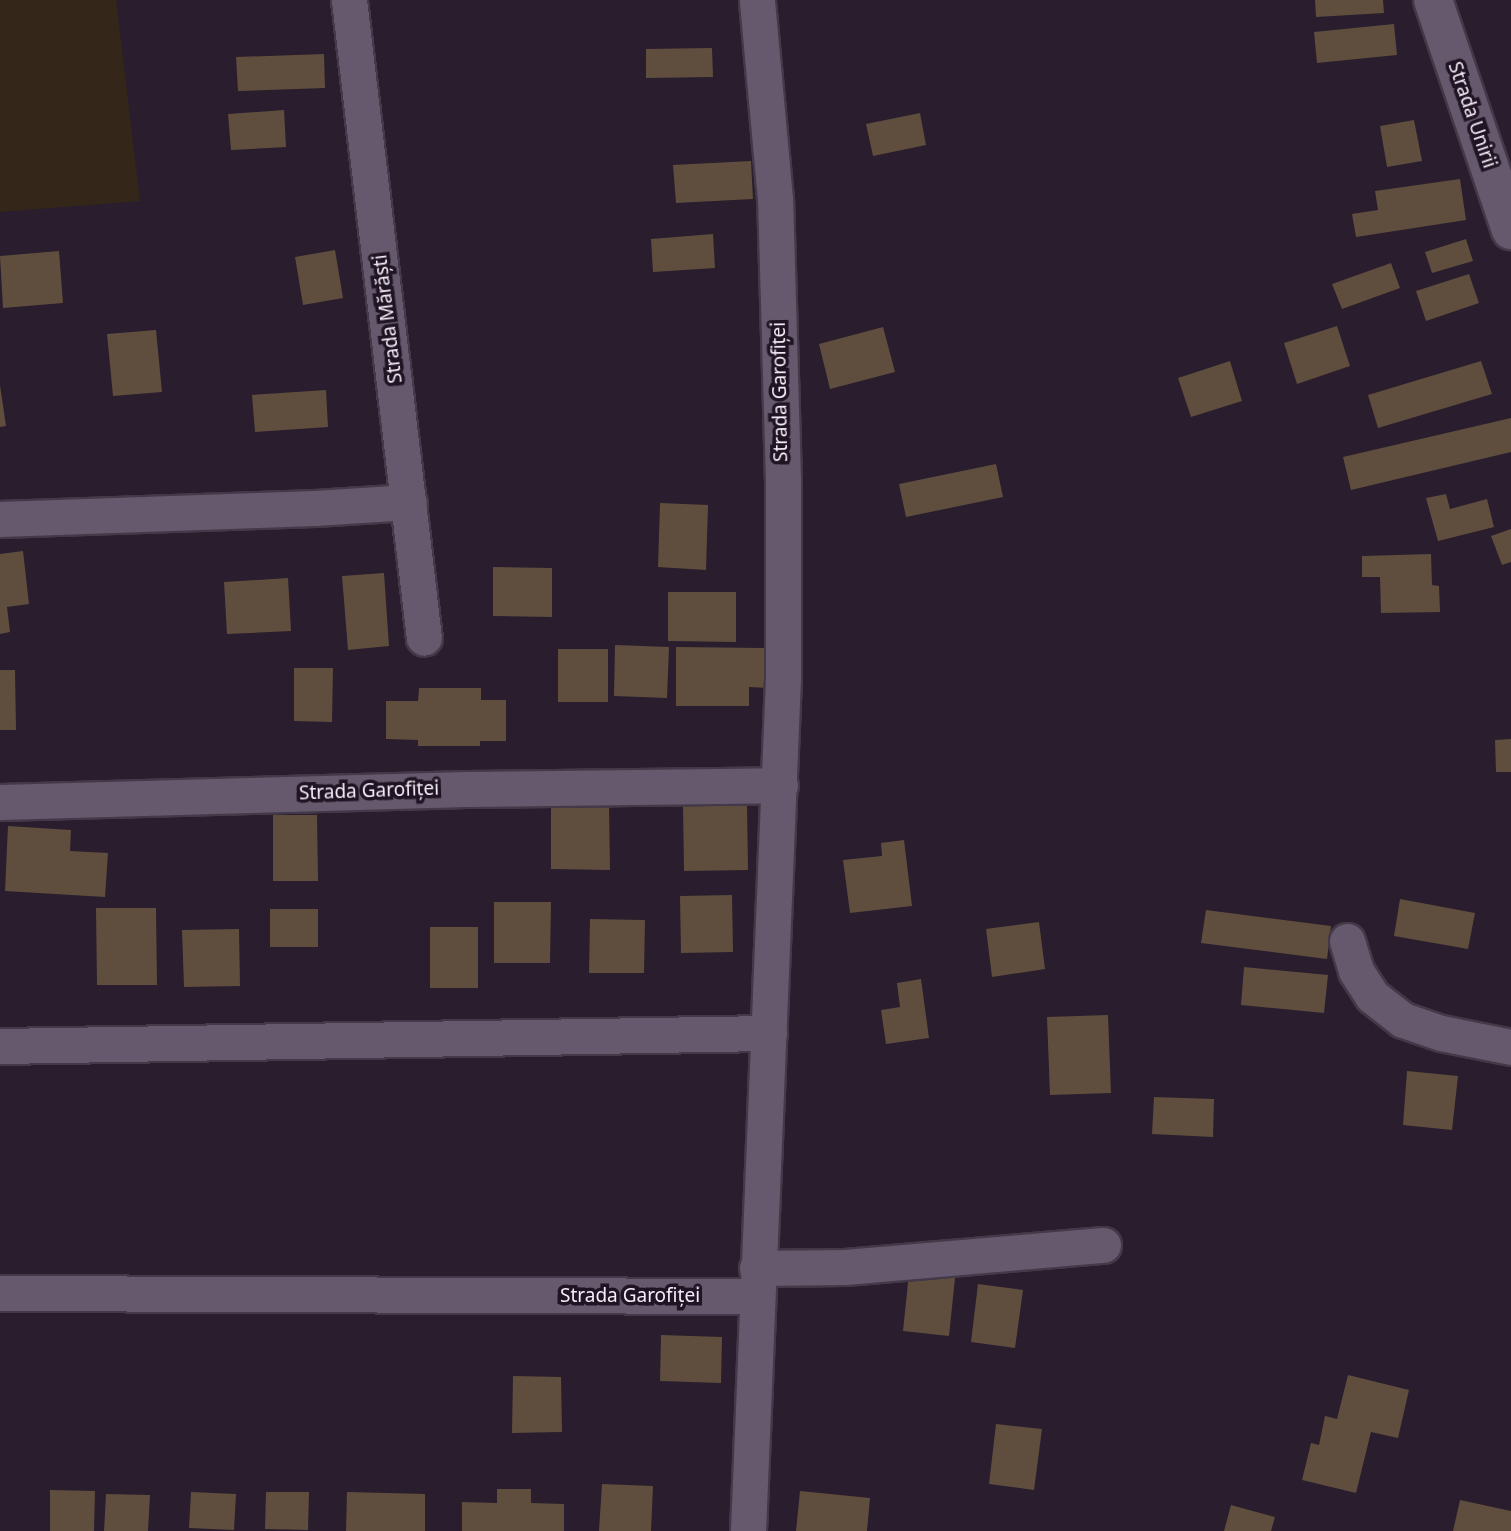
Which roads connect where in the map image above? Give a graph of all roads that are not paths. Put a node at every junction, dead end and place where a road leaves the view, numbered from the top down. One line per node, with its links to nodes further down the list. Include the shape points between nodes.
1 (349, 0): 5 (street, Strada Mărăști)
2 (757, 0): 8 (street, Strada Garofiței, via 775,198 783,481)
3 (1433, 0): 4 (main road, Strada Unirii)
4 (1511, 230)
5 (409, 502): 6 (street); 7 (street, Strada Mărăști)
6 (0, 519)
7 (424, 638)
8 (780, 785): 9 (street, Strada Garofiței); 11 (street, Strada Garofiței)
9 (0, 802)
10 (1347, 941): 13 (street, via 1356,971 1372,996 1403,1020 1441,1033)
11 (769, 1033): 12 (street); 15 (street, Strada Garofiței)
12 (0, 1046)
13 (1511, 1046)
14 (1103, 1245): 15 (street, via 845,1267)
15 (757, 1282): 16 (street, Strada Garofiței); 17 (street, Strada Garofiței)
16 (0, 1293)
17 (748, 1531)

